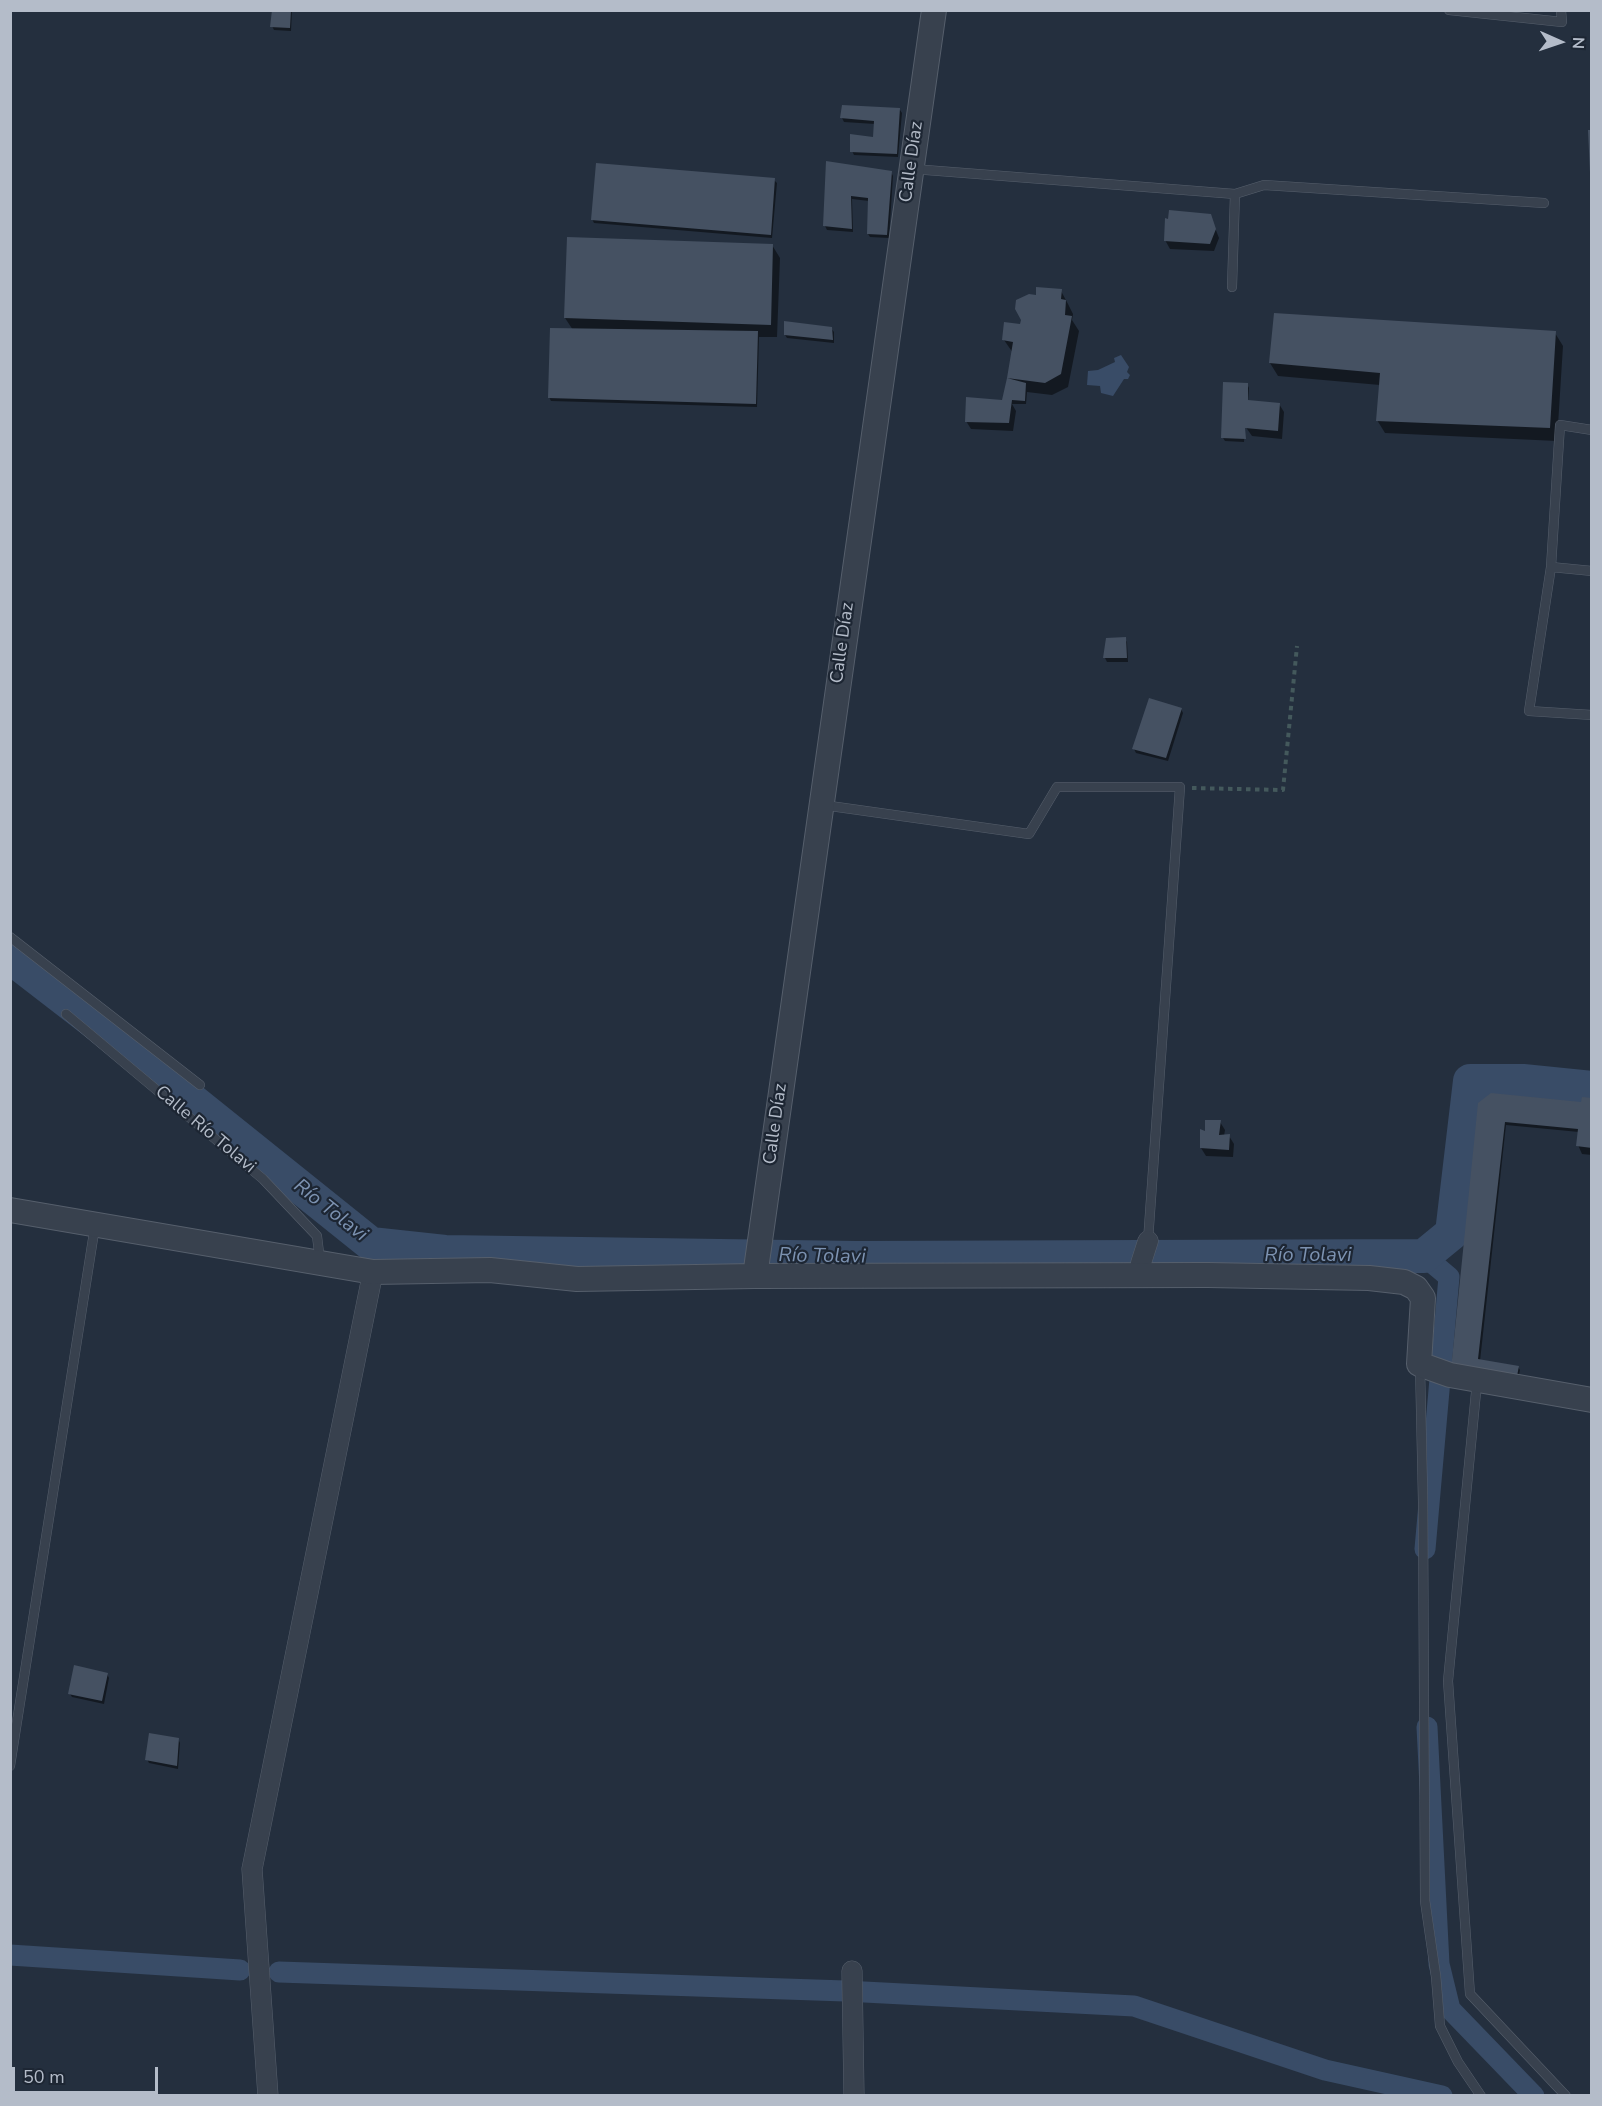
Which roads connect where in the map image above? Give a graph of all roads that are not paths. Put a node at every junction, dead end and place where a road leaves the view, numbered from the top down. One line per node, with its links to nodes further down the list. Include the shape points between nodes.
1 (934, 10): 4 (street, Calle Díaz)
2 (1449, 10): 3 (lane, via 1562,22)
3 (1561, 10)
4 (911, 169): 5 (lane); 12 (street, Calle Díaz)
5 (1235, 194): 6 (lane, via 1264,185); 7 (lane)
6 (1544, 203)
7 (1232, 287)
8 (1592, 430): 9 (lane, via 1560,425)
9 (1551, 567): 10 (lane); 11 (lane, via 1529,711)
10 (1592, 571)
11 (1592, 715)
12 (821, 804): 18 (lane, via 1029,834 1057,787 1180,787); 19 (street, Calle Díaz)
13 (10, 937): 15 (lane, Calle Río Tolavi)
14 (66, 1014): 20 (lane, Calle Río Tolavi, via 263,1179 317,1236)
15 (200, 1085)
16 (10, 1210): 17 (street)
17 (95, 1224): 20 (street); 26 (lane)
18 (1148, 1241): 21 (street)
19 (757, 1259): 21 (street); 22 (street, via 577,1279 490,1270)
20 (321, 1263): 22 (street)
21 (1140, 1269): 23 (street, via 1404,1282 1416,1288 1423,1298)
22 (373, 1272): 28 (street, via 252,1869)
23 (1433, 1369): 24 (street); 30 (lane, via 1423,1513 1425,1901 1440,2026)
24 (1477, 1380): 25 (street); 31 (lane, via 1448,1681 1470,1994)
25 (1592, 1400)
26 (10, 1766)
27 (852, 1971): 29 (street)
28 (268, 2096)
29 (854, 2096)
30 (1481, 2096)
31 (1566, 2096)

